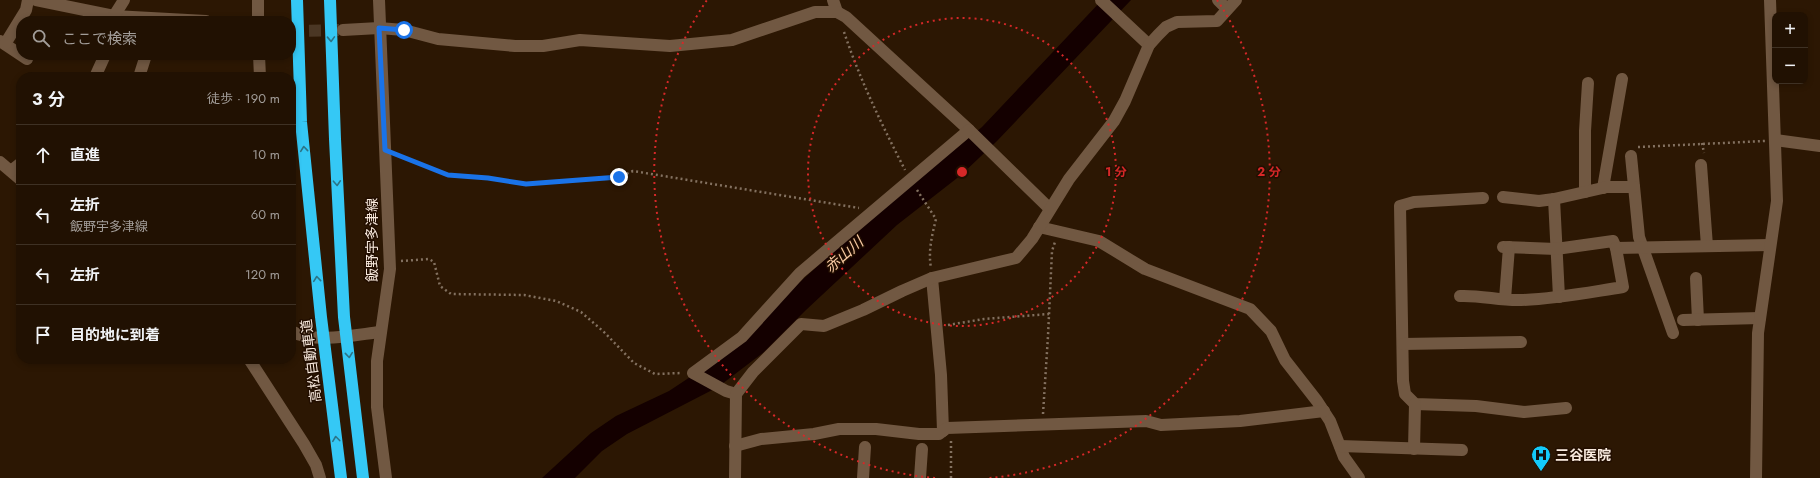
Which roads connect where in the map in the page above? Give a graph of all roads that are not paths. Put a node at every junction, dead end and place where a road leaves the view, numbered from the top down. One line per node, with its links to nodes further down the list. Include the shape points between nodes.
1 (28, 0): 15 (street)
2 (36, 0): 16 (street)
3 (124, 0): 17 (street)
4 (258, 0): 18 (street)
5 (297, 0): 81 (highway, 高松自動車道, one-way to 5, via 301,122)
6 (330, 0): 82 (highway, one-way to 82, via 344,316)
7 (379, 0): 20 (street, 飯野宇多津線)
8 (833, 0): 14 (street)
9 (1101, 0): 23 (street)
10 (1218, 0): 13 (street)
11 (1236, 0): 13 (street)
12 (1770, 0): 34 (street)
13 (1227, 9): 23 (street, via 1217,21 1178,22 1166,27)
14 (837, 12): 20 (street, via 815,12 732,40 670,46 580,40 543,46 515,46 438,39 404,30); 33 (street, via 846,17)
15 (22, 16)
16 (101, 16)
17 (115, 16)
18 (258, 16)
19 (16, 24): 22 (street)
20 (379, 28): 21 (street); 63 (street, 飯野宇多津線, via 390,262)
21 (344, 30)
22 (2, 43): 24 (street)
23 (1149, 46): 48 (street, via 1114,121 1069,179)
24 (16, 52)
25 (103, 60): 28 (street)
26 (144, 60): 29 (street)
27 (259, 60): 30 (street)
28 (97, 72)
29 (141, 72)
30 (260, 72)
31 (1622, 79): 43 (street)
32 (1588, 82): 44 (street)
33 (969, 130): 48 (street); 69 (street, via 800,273 742,337 693,373)
34 (1775, 140): 35 (street); 50 (street, via 1776,201)
35 (1820, 146)
36 (1632, 152): 42 (street)
37 (0, 162): 40 (street)
38 (1701, 165): 51 (street)
39 (16, 166): 40 (street)
40 (11, 171): 41 (street)
41 (16, 176)
42 (1634, 187): 43 (street); 53 (street, via 1639,237)
43 (1603, 188): 44 (street)
44 (1585, 192): 47 (street)
45 (1503, 197): 47 (street, via 1539,201)
46 (1483, 198): 67 (street, via 1414,202 1400,206)
47 (1554, 199): 54 (street)
48 (1050, 210): 49 (street)
49 (1039, 227): 55 (street, via 1016,258); 72 (street, via 1099,241 1145,269 1250,309 1271,331 1285,360)
50 (1770, 245): 51 (street); 60 (street)
51 (1707, 246): 53 (street)
52 (1616, 248): 53 (street); 54 (street, via 1613,241); 58 (street, via 1623,287)
53 (1643, 248): 64 (street)
54 (1556, 249): 58 (street); 59 (street, via 1506,247)
55 (932, 278): 69 (street, via 824,326 801,324); 73 (street)
56 (1696, 278): 62 (street)
57 (1460, 296): 59 (street)
58 (1559, 297): 59 (street, via 1520,300)
59 (1505, 298)
60 (1760, 318): 62 (street); 88 (street)
61 (1683, 320): 62 (street)
62 (1698, 320)
63 (380, 332): 65 (street, via 312,338); 83 (street, 飯野宇多津線, via 377,407)
64 (1673, 333)
65 (296, 334)
66 (1521, 342): 67 (street)
67 (1402, 344): 70 (street, via 1405,394)
68 (252, 364): 80 (street, via 304,444)
69 (731, 392): 74 (street)
70 (1415, 404): 71 (street, via 1476,406 1524,412); 78 (street)
71 (1566, 408)
72 (1324, 411): 73 (street, via 1240,421 1161,425 1146,421); 75 (street)
73 (947, 429): 74 (street, via 939,434 840,429 761,439)
74 (736, 446): 84 (street)
75 (1340, 446): 78 (street); 87 (street, via 1344,457)
76 (865, 447): 85 (street)
77 (922, 449): 86 (street)
78 (1414, 449): 79 (street)
79 (1462, 450)
80 (320, 478)
81 (341, 478)
82 (363, 478)
83 (386, 478)
84 (735, 478)
85 (864, 478)
86 (920, 478)
87 (1359, 478)
88 (1756, 478)

